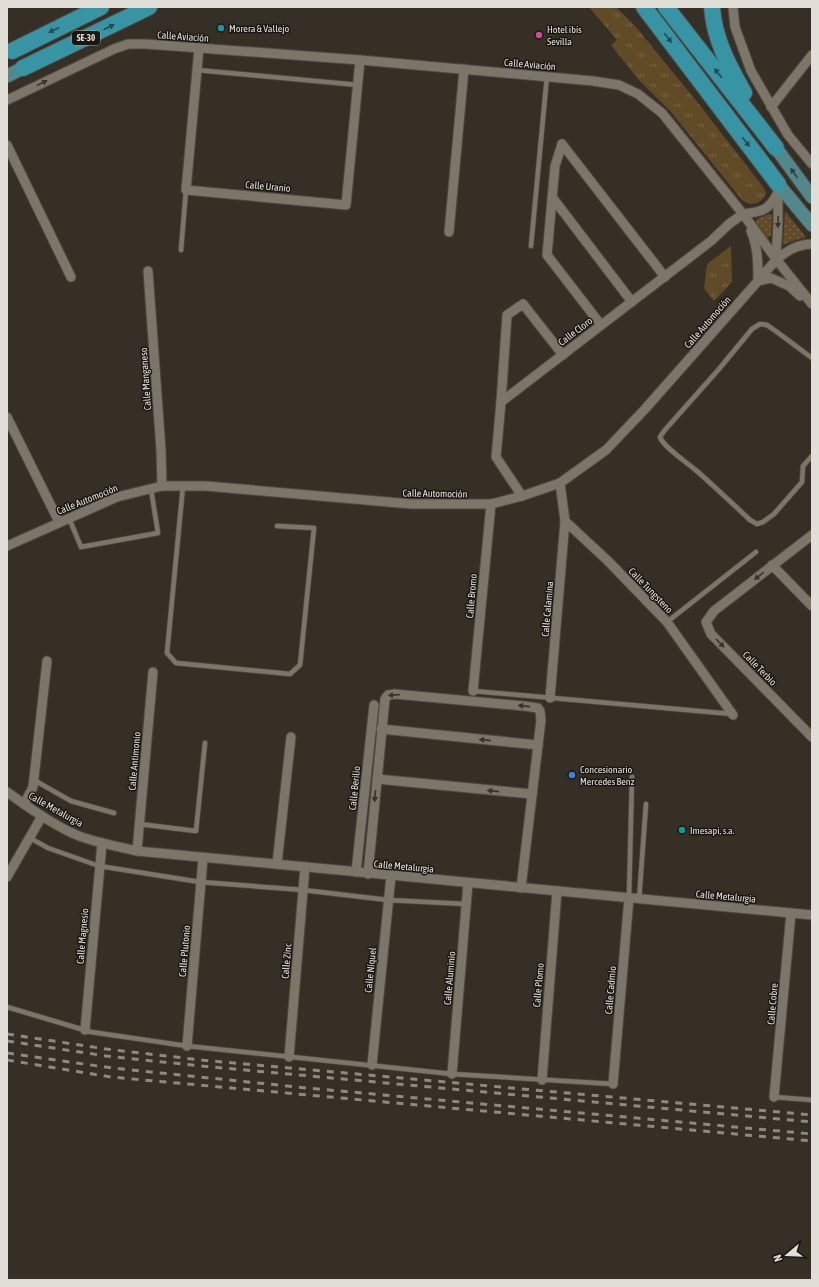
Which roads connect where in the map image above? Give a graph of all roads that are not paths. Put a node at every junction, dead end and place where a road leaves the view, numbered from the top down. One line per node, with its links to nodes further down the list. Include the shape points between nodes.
1 (149, 7): 11 (highway, SE-30, one-way to 1)
2 (666, 7): 20 (highway, one-way to 2)
3 (712, 7): 20 (highway, via 725,59)
4 (733, 7): 18 (street, via 735,27 752,71)
5 (95, 9): 8 (highway, SE-30, one-way to 8)
6 (644, 9): 22 (highway, one-way to 22)
7 (199, 48): 10 (street, Calle Aviación); 13 (street); 17 (street, Calle Aviación, one-way to 7, via 128,44)
8 (9, 52)
9 (812, 55): 18 (street)
10 (360, 60): 12 (street, Calle Aviación); 16 (street, Calle Uranio)
11 (24, 68): 14 (main road, SE-30)
12 (464, 69): 15 (street, Calle Aviación); 28 (street)
13 (197, 70): 16 (lane); 23 (street)
14 (7, 76)
15 (547, 76): 26 (street, Calle Aviación, via 600,81 619,85 638,94 662,113); 30 (lane)
16 (358, 85): 23 (street, Calle Uranio, via 346,204)
17 (7, 100)
18 (771, 106): 21 (street, via 788,135)
19 (7, 146): 34 (street)
20 (776, 148): 25 (main road, one-way to 20)
21 (812, 164)
22 (778, 189): 26 (street, via 769,208); 27 (main road); 32 (street, one-way to 32)
23 (186, 190): 31 (lane)
24 (552, 197): 35 (street, via 555,166 562,144); 37 (street); 39 (street, via 547,255)
25 (812, 197)
26 (743, 214): 32 (street, Calle Aviación); 35 (street, Calle Cloro); 36 (street, via 754,239 758,259)
27 (812, 225)
28 (449, 232)
29 (812, 244): 32 (street, Calle Automoción, via 790,249)
30 (531, 246)
31 (180, 250)
32 (776, 259): 36 (street, Calle Automoción); 38 (street, Calle Aviación)
33 (148, 271): 47 (street, Calle Manganeso)
34 (71, 277)
35 (665, 277): 37 (street, Calle Cloro)
36 (758, 281): 38 (street, via 771,278 777,280 789,286); 46 (street, Calle Automoción, via 646,409 606,450)
37 (632, 302): 39 (street, Calle Cloro)
38 (812, 305)
39 (602, 325): 41 (street, Calle Cloro)
40 (810, 354): 42 (lane); 45 (lane, via 767,325 760,324 752,329 660,437 672,451 757,524 774,514 802,482 803,466)
41 (563, 355): 43 (street, Calle Cloro); 43 (street, via 523,304 507,315)
42 (812, 358)
43 (500, 402): 50 (street, via 496,457)
44 (7, 417): 54 (street)
45 (812, 456)
46 (560, 483): 50 (street, Calle Automoción); 53 (street)
47 (162, 486): 48 (street, Calle Automoción); 49 (street, Calle Automoción)
48 (183, 486): 51 (street, Calle Automoción, via 411,504); 55 (lane, via 167,653 176,663 290,674 300,665 314,528)
49 (151, 489): 52 (street, Calle Automoción, via 117,496); 52 (lane, via 158,533 81,547)
50 (522, 496): 51 (street, Calle Automoción)
51 (491, 504): 64 (street, Calle Bromo)
52 (69, 518): 54 (street, Calle Automoción)
53 (565, 521): 61 (street, Calle Tungsteno); 65 (street, Calle Calamina)
54 (59, 522): 57 (street, Calle Automoción)
55 (277, 526)
56 (812, 535): 59 (street)
57 (7, 546)
58 (756, 552): 61 (lane)
59 (772, 565): 60 (street); 70 (street, Calle Terbio, one-way to 70, via 714,610 706,622 711,634)
60 (812, 606)
61 (667, 622): 67 (street, Calle Tungsteno)
62 (47, 661): 75 (street)
63 (153, 672): 82 (street, Calle Antimonio)
64 (473, 691): 65 (lane)
65 (550, 698): 67 (lane)
66 (374, 705): 90 (street, Calle Berilio)
67 (733, 715)
68 (381, 729): 72 (street, one-way to 68); 72 (street, one-way to 68, via 540,711 538,708 524,706 388,695 385,699); 74 (street)
69 (291, 737): 87 (street)
70 (812, 737)
71 (205, 743): 82 (lane, via 196,831)
72 (538, 745): 77 (street)
73 (632, 777): 99 (lane)
74 (377, 779): 77 (street, one-way to 74); 91 (street, one-way to 91)
75 (34, 780): 78 (street, via 34,787); 80 (lane, via 71,801)
76 (7, 792): 78 (street, Calle Metalurgia)
77 (532, 794): 96 (street)
78 (24, 804): 81 (street, Calle Metalurgia)
79 (646, 804): 101 (lane)
80 (114, 813)
81 (42, 816): 83 (street); 84 (street, Calle Metalurgia, via 73,834)
82 (140, 824): 85 (street, Calle Antimonio)
83 (30, 838): 88 (lane, via 48,848); 93 (street)
84 (102, 843): 85 (street, Calle Metalurgia); 88 (street, Calle Magnesio)
85 (137, 851): 86 (street, Calle Metalurgia)
86 (203, 858): 87 (street, Calle Metalurgia); 94 (street, Calle Plutonio)
87 (277, 864): 89 (street, Calle Metalurgia)
88 (100, 866): 94 (lane); 106 (street, Calle Magnesio)
89 (305, 867): 90 (street, Calle Metalurgia); 97 (street, Calle Zinc)
90 (356, 872): 91 (street, Calle Metalurgia)
91 (368, 874): 92 (street, Calle Metalurgia)
92 (391, 876): 95 (street, Calle Metalurgia); 100 (street, Calle Níquel)
93 (7, 877)
94 (200, 882): 97 (lane); 107 (street, Calle Plutonio)
95 (468, 883): 96 (street, Calle Metalurgia); 102 (street, Calle Aluminio)
96 (521, 888): 98 (street, Calle Metalurgia)
97 (303, 890): 100 (lane); 108 (street, Calle Zinc)
98 (557, 891): 99 (street, Calle Metalurgia); 111 (street, Calle Plomo)
99 (629, 898): 101 (street, Calle Metalurgia); 112 (street, Calle Cadmio)
100 (388, 900): 102 (lane); 109 (street, Calle Níquel)
101 (639, 900): 103 (street, Calle Metalurgia)
102 (466, 904): 110 (street, Calle Aluminio)
103 (791, 913): 104 (street, Calle Metalurgia); 113 (street, Calle Cobre)
104 (812, 915)
105 (7, 1007): 106 (lane)
106 (85, 1030): 107 (lane)
107 (187, 1046): 108 (lane)
108 (289, 1057): 109 (lane)
109 (372, 1066): 110 (lane)
110 (452, 1074): 111 (lane)
111 (542, 1080): 112 (lane)
112 (613, 1084)
113 (774, 1097): 114 (lane)
114 (812, 1100)

